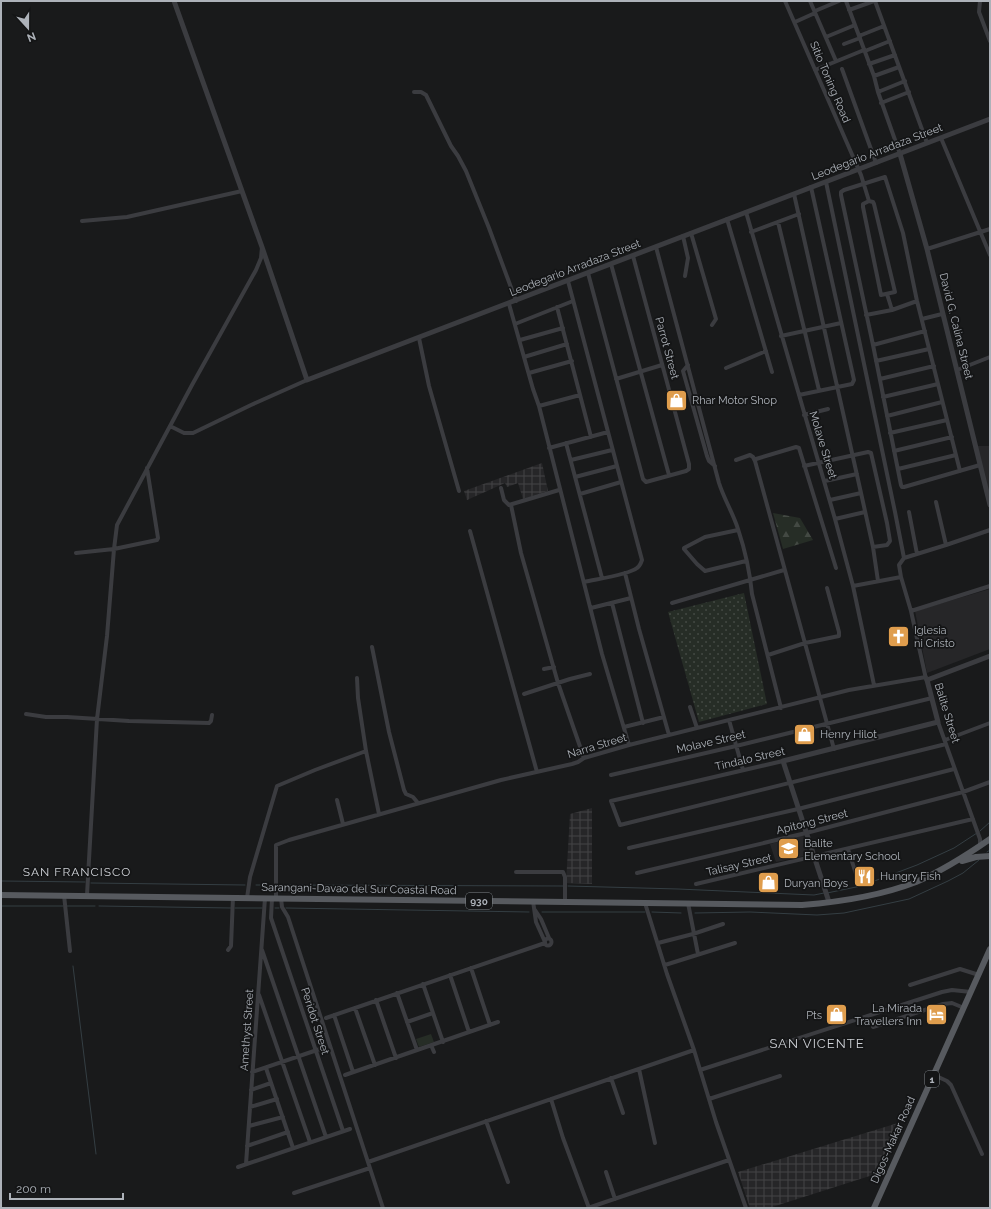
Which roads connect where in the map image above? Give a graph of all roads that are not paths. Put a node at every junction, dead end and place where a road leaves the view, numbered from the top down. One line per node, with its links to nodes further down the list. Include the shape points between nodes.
1 (174, 1): 40 (street)
2 (786, 1): 10 (street, Sitio Toning Road)
3 (810, 1): 9 (street)
4 (839, 1): 9 (street)
5 (846, 1): 8 (street)
6 (874, 1): 8 (street); 12 (street)
7 (980, 1): 16 (street, via 979,12)
8 (849, 10): 11 (street)
9 (815, 12): 10 (street); 13 (street)
10 (795, 22): 24 (street, Sitio Toning Road)
11 (855, 24): 13 (street); 14 (street)
12 (884, 26): 14 (street); 15 (street)
13 (826, 37): 20 (street)
14 (859, 37): 17 (street); 18 (street)
15 (890, 41): 18 (street); 19 (street)
16 (990, 41)
17 (844, 44)
18 (865, 50): 20 (street); 21 (street)
19 (895, 55): 21 (street); 22 (street)
20 (836, 61): 24 (street)
21 (870, 64): 25 (street)
22 (899, 67): 25 (street); 26 (street)
23 (842, 69): 35 (street)
24 (815, 70): 36 (street, Sitio Toning Road)
25 (874, 76): 28 (street)
26 (905, 81): 28 (street); 29 (street)
27 (414, 92): 63 (street, via 426,95 450,146 466,171)
28 (878, 92): 30 (street)
29 (909, 92): 30 (street); 33 (street)
30 (882, 102): 34 (street)
31 (990, 119): 32 (street, Leodegario Arradaza Street)
32 (941, 138): 33 (street, Leodegario Arradaza Street); 50 (street)
33 (928, 143): 34 (street, Leodegario Arradaza Street)
34 (900, 154): 35 (street, Leodegario Arradaza Street); 54 (street, David G. Calina Street)
35 (876, 163): 36 (street, Leodegario Arradaza Street)
36 (859, 170): 37 (street, Leodegario Arradaza Street); 38 (street, Sitio Toning Road)
37 (826, 182): 39 (street, Leodegario Arradaza Street); 166 (street)
38 (864, 183): 42 (street, Sitio Toning Road); 64 (street, via 885,177 903,233); 70 (street, via 844,190 841,195)
39 (811, 188): 41 (street, Leodegario Arradaza Street); 72 (street)
40 (242, 191): 46 (street, via 127,217); 57 (street, via 262,247)
41 (794, 194): 43 (street, Leodegario Arradaza Street); 44 (street)
42 (869, 201): 62 (street, Sitio Toning Road, via 874,204 895,292); 62 (street, via 862,204 880,295)
43 (746, 212): 45 (street, Leodegario Arradaza Street); 49 (street, Molave Street)
44 (799, 214): 47 (street); 75 (street)
45 (727, 219): 51 (street, Leodegario Arradaza Street); 85 (street)
46 (82, 221)
47 (778, 222): 49 (street); 77 (street)
48 (990, 229): 50 (street)
49 (751, 232): 79 (street, Molave Street)
50 (980, 232): 54 (street); 56 (street)
51 (691, 233): 52 (street, Leodegario Arradaza Street); 74 (street, via 716,319)
52 (683, 236): 53 (street, Leodegario Arradaza Street); 60 (street, via 688,258)
53 (656, 247): 55 (street, Leodegario Arradaza Street); 90 (street)
54 (927, 250): 69 (street, David G. Calina Street)
55 (633, 256): 58 (street, Leodegario Arradaza Street); 91 (street, Parrot Street)
56 (990, 256)
57 (263, 257): 100 (street); 117 (street)
58 (611, 264): 59 (street, Leodegario Arradaza Street); 95 (street)
59 (588, 273): 61 (street, Leodegario Arradaza Street); 98 (street)
60 (685, 276)
61 (568, 281): 63 (street, Leodegario Arradaza Street); 65 (street)
62 (887, 294): 68 (street)
63 (516, 301): 66 (street, Leodegario Arradaza Street)
64 (917, 301): 68 (street); 71 (street)
65 (573, 302): 67 (street); 118 (street)
66 (509, 304): 73 (street); 80 (street, Leodegario Arradaza Street)
67 (557, 307): 73 (street); 76 (street)
68 (892, 310): 70 (street)
69 (942, 312): 71 (street); 94 (street, David G. Calina Street)
70 (866, 315): 83 (street)
71 (922, 318): 78 (street)
72 (841, 323): 75 (street); 104 (street, via 854,380 852,384)
73 (515, 324): 81 (street)
74 (712, 325)
75 (824, 326): 77 (street); 104 (street)
76 (563, 328): 81 (street); 82 (street)
77 (804, 331): 79 (street); 105 (street)
78 (925, 331): 83 (street); 84 (street)
79 (782, 336): 107 (street, Molave Street)
80 (419, 338): 100 (street, Leodegario Arradaza Street); 148 (street)
81 (520, 340): 86 (street)
82 (567, 344): 86 (street); 88 (street)
83 (873, 345): 89 (street)
84 (929, 349): 89 (street); 92 (street)
85 (766, 351): 93 (street); 96 (street)
86 (524, 357): 97 (street)
87 (990, 358): 94 (street)
88 (572, 361): 97 (street); 106 (street)
89 (876, 362): 99 (street)
90 (688, 365): 101 (street, via 683,371); 102 (street)
91 (662, 366): 95 (street); 142 (street, Parrot Street, via 689,464 689,469)
92 (934, 366): 99 (street); 103 (street)
93 (726, 368)
94 (957, 370): 134 (street, David G. Calina Street)
95 (640, 372): 98 (street); 142 (street)
96 (772, 372)
97 (529, 373): 111 (street, via 532,390)
98 (616, 379): 142 (street, via 643,479 646,482)
99 (880, 379): 108 (street)
100 (307, 380): 117 (street, Leodegario Arradaza Street, via 193,433 184,433)
101 (685, 380): 102 (street); 109 (street)
102 (693, 382): 112 (street)
103 (938, 384): 108 (street); 110 (street)
104 (837, 387): 105 (street); 127 (street)
105 (820, 390): 107 (street)
106 (580, 395): 111 (street); 120 (street)
107 (798, 395): 114 (street, Molave Street)
108 (883, 397): 115 (street)
109 (690, 399): 112 (street); 132 (street)
110 (942, 402): 115 (street); 116 (street)
111 (539, 406): 123 (street)
112 (700, 407): 128 (street)
113 (828, 409): 114 (street)
114 (804, 414): 133 (street, Molave Street)
115 (887, 416): 119 (street)
116 (947, 420): 119 (street); 121 (street)
117 (170, 426): 138 (street)
118 (608, 432): 120 (street); 124 (street)
119 (890, 433): 125 (street)
120 (591, 436): 122 (street)
121 (952, 437): 125 (street); 126 (street)
122 (566, 443): 123 (street); 129 (street)
123 (549, 448): 147 (street)
124 (612, 450): 129 (street); 135 (street)
125 (894, 451): 139 (street)
126 (956, 455): 139 (street); 140 (street)
127 (853, 456): 133 (street); 141 (street); 162 (street, via 868,452 871,455 887,523 889,544)
128 (713, 458): 132 (street); 137 (street)
129 (571, 460): 143 (street)
130 (736, 460): 131 (street, via 750,455)
131 (755, 461): 136 (street, via 798,447); 169 (street)
132 (710, 462): 137 (street)
133 (819, 462): 136 (street); 144 (street, Molave Street)
134 (980, 465): 140 (street); 154 (street, David G. Calina Street)
135 (617, 466): 143 (street); 145 (street)
136 (804, 466): 168 (street)
137 (715, 467): 158 (street, via 724,498)
138 (147, 468): 163 (street, via 121,517 115,534); 163 (street, via 158,538 155,541)
139 (898, 469): 140 (street, via 902,487)
140 (960, 471)
141 (857, 474): 144 (street); 149 (street)
142 (669, 475)
143 (575, 477): 150 (street)
144 (825, 481): 151 (street, Molave Street)
145 (621, 482): 150 (street); 170 (street, via 642,560 638,568)
146 (501, 488): 153 (street, via 504,500)
147 (559, 490): 153 (street); 174 (street)
148 (459, 491)
149 (861, 493): 151 (street); 155 (street)
150 (580, 494): 172 (street)
151 (830, 500): 157 (street, Molave Street)
152 (936, 502): 161 (street)
153 (511, 505): 188 (street, via 521,553)
154 (990, 505)
155 (865, 512): 157 (street); 162 (street)
156 (909, 512): 165 (street)
157 (835, 519): 176 (street, Molave Street)
158 (738, 530): 167 (street); 167 (street, via 705,537 684,549 705,571)
159 (990, 530): 161 (street)
160 (470, 531): 221 (street)
161 (946, 545): 165 (street)
162 (873, 547): 175 (street)
163 (114, 548): 164 (street); 203 (street)
164 (76, 554)
165 (918, 554): 166 (street)
166 (904, 558): 171 (street, via 899,565)
167 (746, 561): 173 (street)
168 (836, 568)
169 (784, 570): 173 (street); 184 (street)
170 (625, 573): 172 (street); 179 (street)
171 (901, 577): 175 (street); 183 (street, Balite Street)
172 (602, 578): 174 (street)
173 (751, 580): 181 (street); 186 (street, via 752,594)
174 (584, 582): 182 (street)
175 (878, 582): 176 (street)
176 (853, 586): 194 (street, Molave Street)
177 (990, 586): 183 (street)
178 (827, 588): 184 (street, via 839,636)
179 (631, 598): 180 (street); 202 (street)
180 (612, 603): 182 (street); 206 (street)
181 (672, 603)
182 (591, 608): 209 (street)
183 (911, 611): 192 (street, Balite Street)
184 (805, 644): 186 (street); 196 (street)
185 (372, 647): 227 (street, via 404,790)
186 (768, 655): 199 (street)
187 (990, 658): 192 (street)
188 (554, 667): 189 (street); 193 (street)
189 (544, 669)
190 (590, 674): 193 (street)
191 (358, 678): 216 (street, via 358,698)
192 (926, 679): 194 (street, Narra Street); 197 (street, Balite Street)
193 (558, 683): 195 (street); 217 (street)
194 (874, 685): 196 (street, Narra Street)
195 (524, 694)
196 (819, 697): 199 (street, Narra Street); 208 (street)
197 (932, 698): 205 (street, Balite Street); 208 (street, Molave Street)
198 (690, 707): 210 (street)
199 (781, 708): 204 (street, Narra Street)
200 (26, 714): 203 (street, via 46,718)
201 (212, 715): 203 (street, via 209,723)
202 (664, 717): 206 (street); 211 (street)
203 (97, 719): 246 (street)
204 (729, 720): 210 (street, Narra Street); 214 (street)
205 (938, 722): 212 (street, Balite Street); 215 (street, Tindalo Street)
206 (643, 723): 209 (street)
207 (990, 723): 212 (street)
208 (827, 724): 214 (street, Molave Street); 215 (street)
209 (624, 727): 213 (street)
210 (697, 728): 211 (street, Narra Street)
211 (669, 735): 213 (street, Narra Street)
212 (945, 742): 219 (street, Balite Street); 224 (street)
213 (630, 745): 217 (street, Narra Street)
214 (736, 746): 220 (street); 222 (street, Molave Street)
215 (834, 749): 218 (street, Tindalo Street)
216 (366, 752): 229 (street); 248 (street, via 277,786 250,876)
217 (584, 758): 221 (street, Narra Street, via 572,764)
218 (783, 761): 220 (street, Tindalo Street); 224 (street)
219 (954, 768): 225 (street, Balite Street); 228 (street)
220 (743, 770): 224 (street, Tindalo Street, via 611,801 620,825)
221 (537, 772): 227 (street, Narra Street)
222 (611, 775)
223 (990, 782): 225 (street, Apitong Street)
224 (790, 783): 228 (street)
225 (963, 792): 230 (street, Balite Street); 232 (street, Apitong Street)
226 (337, 800): 231 (street)
227 (418, 803): 229 (street, Narra Street)
228 (798, 809): 232 (street); 235 (street)
229 (379, 814): 231 (street, Narra Street)
230 (972, 819): 234 (street, Balite Street); 236 (street, Talisay Street)
231 (344, 824): 250 (street, Narra Street, via 276,845)
232 (806, 833): 238 (street); 241 (street, Apitong Street)
233 (990, 839): 234 (main road, Sarangani-Davao del Sur Coastal Road / 930)
234 (980, 846): 239 (main road, Sarangani-Davao del Sur Coastal Road / 930)
235 (629, 848)
236 (848, 849): 238 (street, Talisay Street); 242 (street)
237 (990, 856): 239 (main road, Sarangani-Davao del Sur Coastal Road / 930, via 976,856)
238 (814, 857): 243 (street, Talisay Street); 253 (street)
239 (950, 864): 253 (main road, Sarangani-Davao del Sur Coastal Road / 930, via 901,887)
240 (516, 872): 252 (street, via 562,871 565,876)
241 (637, 872)
242 (856, 874)
243 (696, 884)
244 (1, 895): 245 (main road, Sarangani-Davao del Sur Coastal Road / 930)
245 (64, 895): 246 (main road, Sarangani-Davao del Sur Coastal Road / 930); 265 (street)
246 (87, 895): 247 (main road, Sarangani-Davao del Sur Coastal Road / 930)
247 (233, 897): 248 (main road, Sarangani-Davao del Sur Coastal Road / 930); 266 (street, via 231,946)
248 (247, 898): 249 (main road, Sarangani-Davao del Sur Coastal Road / 930)
249 (265, 898): 250 (main road, Sarangani-Davao del Sur Coastal Road / 930); 257 (street, Amethyst Street)
250 (276, 898): 251 (main road, Sarangani-Davao del Sur Coastal Road / 930); 258 (street); 329 (street, via 288,917)
251 (533, 901): 252 (main road, Sarangani-Davao del Sur Coastal Road / 930); 256 (street)
252 (565, 902): 254 (main road, Sarangani-Davao del Sur Coastal Road / 930)
253 (829, 902): 255 (main road, Sarangani-Davao del Sur Coastal Road / 930, via 792,905)
254 (645, 903): 255 (main road, Sarangani-Davao del Sur Coastal Road / 930); 262 (street)
255 (688, 903): 260 (street)
256 (534, 909): 261 (street, via 536,922); 261 (street, via 552,939 546,939)
257 (264, 917): 258 (street); 264 (street, Amethyst Street)
258 (271, 918): 294 (street, Peridot Street)
259 (723, 924): 260 (street)
260 (693, 934): 262 (street); 268 (street)
261 (545, 942): 270 (street)
262 (658, 943): 269 (street)
263 (735, 943): 268 (street)
264 (262, 947): 277 (street, Amethyst Street); 296 (street)
265 (70, 950)
266 (228, 950)
267 (990, 950): 272 (main road, Digos-Makar Road / 1)
268 (698, 954): 269 (street)
269 (665, 965): 293 (street)
270 (471, 968): 271 (street); 286 (street)
271 (450, 975): 273 (street); 288 (street)
272 (979, 975): 274 (street, via 960,969); 275 (main road, Digos-Makar Road / 1)
273 (423, 984): 276 (street); 281 (street)
274 (910, 985)
275 (971, 992): 280 (main road, Digos-Makar Road / 1); 302 (street, via 942,992)
276 (397, 993): 278 (street); 284 (street)
277 (258, 994): 298 (street); 303 (street, Amethyst Street)
278 (376, 1000): 279 (street); 297 (street)
279 (355, 1008): 282 (street); 299 (street)
280 (964, 1008): 287 (street, via 952,1003 943,1004); 306 (main road, Digos-Makar Road / 1)
281 (433, 1013): 284 (street); 289 (street)
282 (334, 1015): 283 (street); 304 (street)
283 (326, 1018)
284 (408, 1022): 292 (street)
285 (498, 1022): 286 (street)
286 (490, 1025): 288 (street)
287 (873, 1027)
288 (469, 1032): 289 (street)
289 (443, 1042): 290 (street)
290 (432, 1046): 292 (street); 295 (street)
291 (323, 1048): 294 (street)
292 (417, 1050): 297 (street)
293 (694, 1050): 301 (street); 302 (street)
294 (316, 1051): 296 (street); 320 (street, Peridot Street)
295 (434, 1052)
296 (299, 1056): 298 (street); 322 (street)
297 (396, 1058): 299 (street)
298 (283, 1062): 300 (street); 323 (street)
299 (375, 1065): 304 (street)
300 (266, 1068): 303 (street); 309 (street)
301 (639, 1069): 308 (street); 324 (street)
302 (700, 1070): 312 (street)
303 (252, 1072): 310 (street, Amethyst Street)
304 (353, 1072): 305 (street)
305 (345, 1075)
306 (934, 1075): 327 (street, via 951,1085); 340 (main road, Digos-Makar Road / 1)
307 (780, 1076): 312 (street)
308 (611, 1078): 311 (street); 315 (street)
309 (271, 1083): 310 (street); 313 (street)
310 (251, 1090): 314 (street, Amethyst Street)
311 (550, 1099): 317 (street); 338 (street)
312 (709, 1099): 328 (street)
313 (277, 1100): 314 (street); 316 (street)
314 (250, 1107): 318 (street, Amethyst Street)
315 (623, 1113)
316 (283, 1117): 318 (street); 321 (street)
317 (486, 1121): 329 (street); 334 (street)
318 (248, 1126): 325 (street, Amethyst Street)
319 (350, 1129): 320 (street)
320 (343, 1131): 322 (street)
321 (288, 1132): 325 (street); 326 (street)
322 (326, 1137): 323 (street)
323 (310, 1142): 326 (street)
324 (655, 1143)
325 (247, 1146): 330 (street, Amethyst Street)
326 (293, 1148): 330 (street)
327 (982, 1154)
328 (729, 1160): 336 (street); 339 (street)
329 (368, 1162): 332 (street)
330 (246, 1164): 331 (street)
331 (238, 1167)
332 (370, 1168): 335 (street); 337 (street)
333 (606, 1172): 336 (street)
334 (508, 1182)
335 (294, 1193)
336 (615, 1199): 338 (street)
337 (383, 1208)
338 (589, 1208)
339 (746, 1208)
340 (874, 1208)

